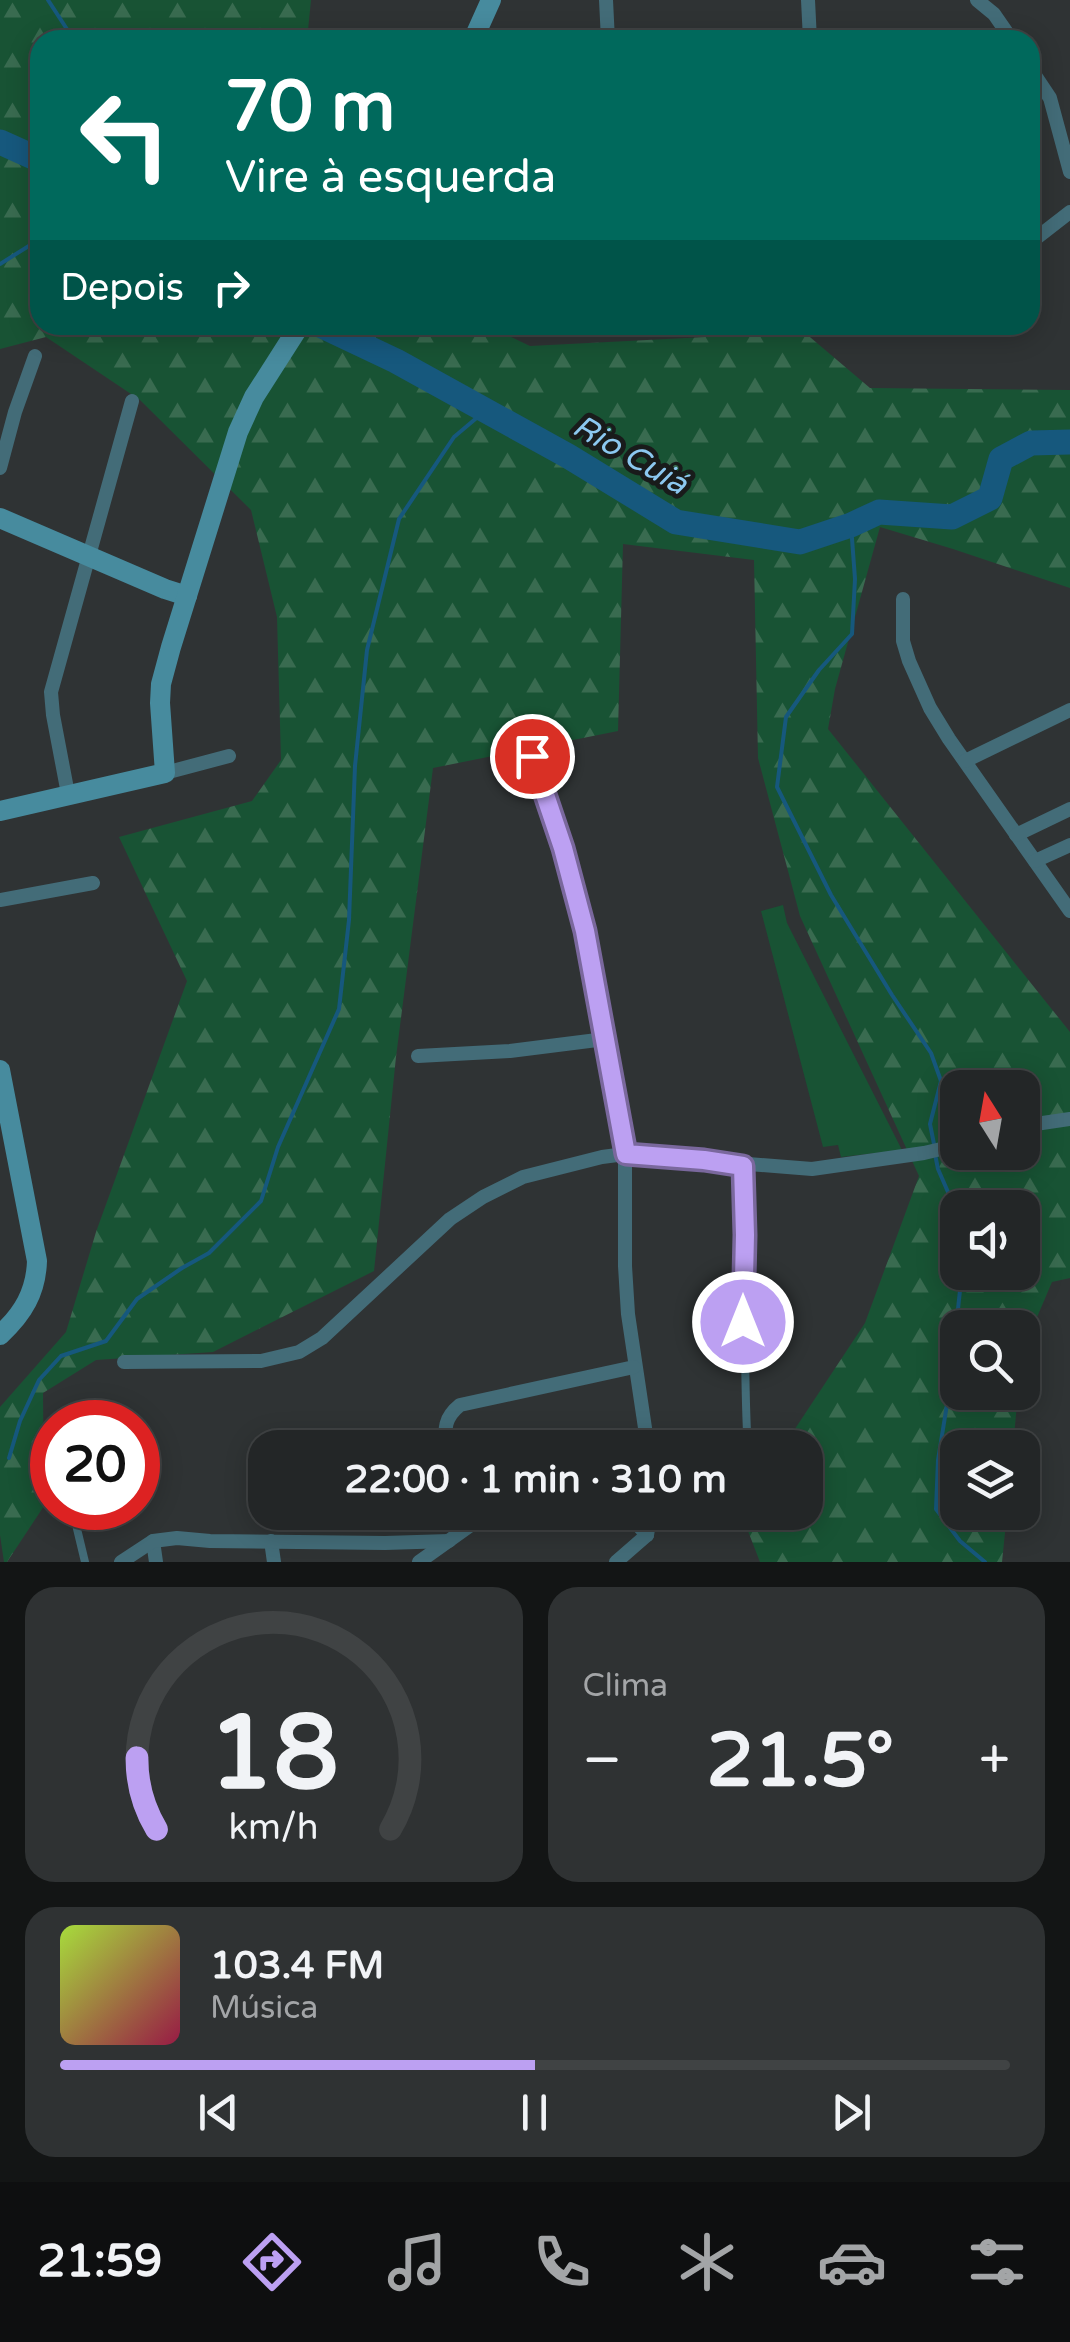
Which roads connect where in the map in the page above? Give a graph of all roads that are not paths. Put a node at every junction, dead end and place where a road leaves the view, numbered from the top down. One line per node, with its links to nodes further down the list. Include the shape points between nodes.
1 (491, 0): 5 (main road)
2 (606, 0): 6 (street)
3 (808, 0): 7 (street)
4 (977, 0): 8 (street)
5 (478, 30)
6 (608, 30)
7 (810, 30)
8 (1005, 30)
9 (1040, 83): 10 (street)
10 (1070, 172)
11 (1070, 212): 12 (street)
12 (1040, 235)
13 (293, 335): 20 (main road, via 238,432)
14 (35, 356): 16 (street)
15 (132, 401): 18 (street)
16 (0, 468)
17 (0, 518): 18 (main road)
18 (90, 556): 20 (main road); 26 (street, via 50,692)
19 (903, 598): 24 (street, via 909,661)
20 (186, 602): 25 (main road, via 161,684)
21 (1070, 710): 24 (street)
22 (229, 756): 25 (street)
23 (532, 756): 35 (street, via 585,931)
24 (965, 761): 29 (street)
25 (164, 773): 26 (main road)
26 (68, 794): 28 (main road)
27 (1070, 809): 29 (street)
28 (0, 811)
29 (1016, 835): 31 (street)
30 (1070, 845): 31 (street)
31 (1034, 861): 34 (street)
32 (93, 883): 33 (street)
33 (0, 900)
34 (1070, 911)
35 (605, 1038): 36 (street); 41 (street)
36 (418, 1056)
37 (0, 1070): 43 (main road, via 37,1261 30,1297)
38 (1070, 1119): 39 (street)
39 (1040, 1123)
40 (940, 1149): 42 (street, via 812,1170)
41 (626, 1154): 42 (street); 44 (street, via 524,1177 482,1197 299,1352 261,1361); 45 (street, via 625,1266)
42 (743, 1166): 48 (lane)
43 (0, 1335)
44 (124, 1362)
45 (634, 1367): 46 (street, via 460,1404); 47 (street)
46 (444, 1430)
47 (645, 1430)
48 (746, 1430)
49 (77, 1530): 59 (lane)
50 (462, 1530): 54 (street)
51 (642, 1530): 53 (street)
52 (648, 1530): 53 (street)
53 (647, 1535): 58 (street)
54 (449, 1540): 57 (street); 64 (street)
55 (153, 1541): 56 (street); 60 (street); 61 (street)
56 (271, 1541): 57 (street); 62 (street)
57 (385, 1544): 63 (street)
58 (620, 1561)
59 (85, 1562)
60 (121, 1562)
61 (156, 1562)
62 (274, 1562)
63 (388, 1562)
64 (420, 1562)

